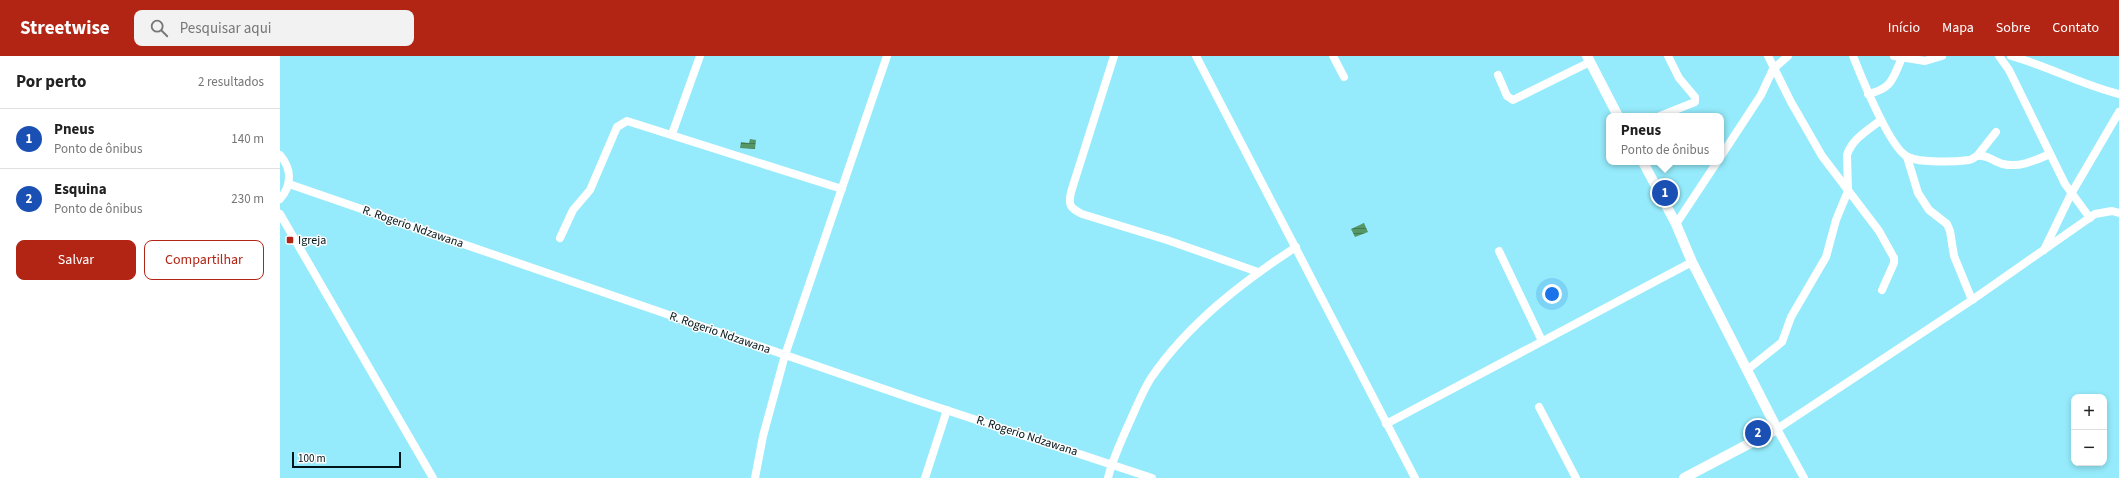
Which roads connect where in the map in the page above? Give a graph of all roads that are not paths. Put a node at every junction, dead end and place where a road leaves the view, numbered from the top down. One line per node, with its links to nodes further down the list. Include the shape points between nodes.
1 (700, 56): 25 (street)
2 (887, 56): 34 (street)
3 (1114, 56): 47 (street, via 1068,202 1070,206 1082,214)
4 (1196, 56): 43 (street)
5 (1333, 56): 17 (street)
6 (1668, 56): 22 (street, via 1695,102)
7 (1768, 56): 15 (street)
8 (1788, 56): 15 (street)
9 (1854, 56): 18 (street)
10 (1942, 56): 13 (street, via 1926,61)
11 (1999, 56): 27 (street, via 2009,70)
12 (2011, 56): 19 (street, via 2030,61 2094,88)
13 (1898, 57): 18 (street, via 1883,91)
14 (1588, 59): 16 (street, via 1513,100 1507,96); 21 (street)
15 (1773, 69): 26 (street, via 1761,95); 35 (street, via 1822,156)
16 (1498, 75)
17 (1344, 77)
18 (1868, 94): 23 (street)
19 (2119, 94)
20 (2119, 112): 36 (street)
21 (1616, 113)
22 (1668, 113)
23 (1881, 120): 30 (street, via 1900,151); 35 (street, via 1853,142 1849,149)
24 (1996, 132): 29 (street)
25 (672, 134): 34 (street); 42 (street, via 627,121 617,127 590,190 574,210)
26 (1724, 151)
27 (2050, 154): 29 (street, via 2023,165 2003,164); 36 (street)
28 (280, 155): 33 (street, via 288,168)
29 (1977, 156): 30 (street, via 1969,160 1919,161)
30 (1907, 157): 49 (street, via 1918,193 1929,210 1947,224 1954,256)
31 (1646, 165): 41 (street)
32 (1715, 165): 41 (street)
33 (289, 184): 37 (street); 51 (street, R. Rogerio Ndzawana)
34 (842, 189): 51 (street)
35 (1848, 191): 48 (street, via 1879,231 1894,258); 52 (street, via 1836,220 1826,256 1791,317 1782,342)
36 (2071, 194): 40 (street); 45 (street)
37 (280, 199)
38 (2119, 213): 40 (street, via 2102,212)
39 (280, 214): 58 (street)
40 (2090, 218): 45 (street)
41 (1676, 224): 46 (street)
42 (560, 238)
43 (1296, 247): 47 (street); 55 (street)
44 (1499, 251): 50 (street)
45 (2044, 251): 49 (street)
46 (1692, 262): 50 (street); 52 (street)
47 (1258, 272): 57 (street, via 1209,312 1150,379)
48 (1882, 290)
49 (1972, 300): 56 (street)
50 (1542, 341): 55 (street)
51 (785, 355): 54 (street, R. Rogerio Ndzawana); 59 (street)
52 (1747, 370): 56 (street)
53 (1539, 407): 64 (street)
54 (947, 410): 57 (street, R. Rogerio Ndzawana); 60 (street)
55 (1386, 424): 63 (street)
56 (1777, 429): 65 (street); 66 (street)
57 (1111, 464): 61 (street); 62 (street, R. Rogerio Ndzawana)
58 (433, 478)
59 (755, 478)
60 (926, 478)
61 (1108, 478)
62 (1152, 478)
63 (1414, 478)
64 (1576, 478)
65 (1684, 478)
66 (1804, 478)

